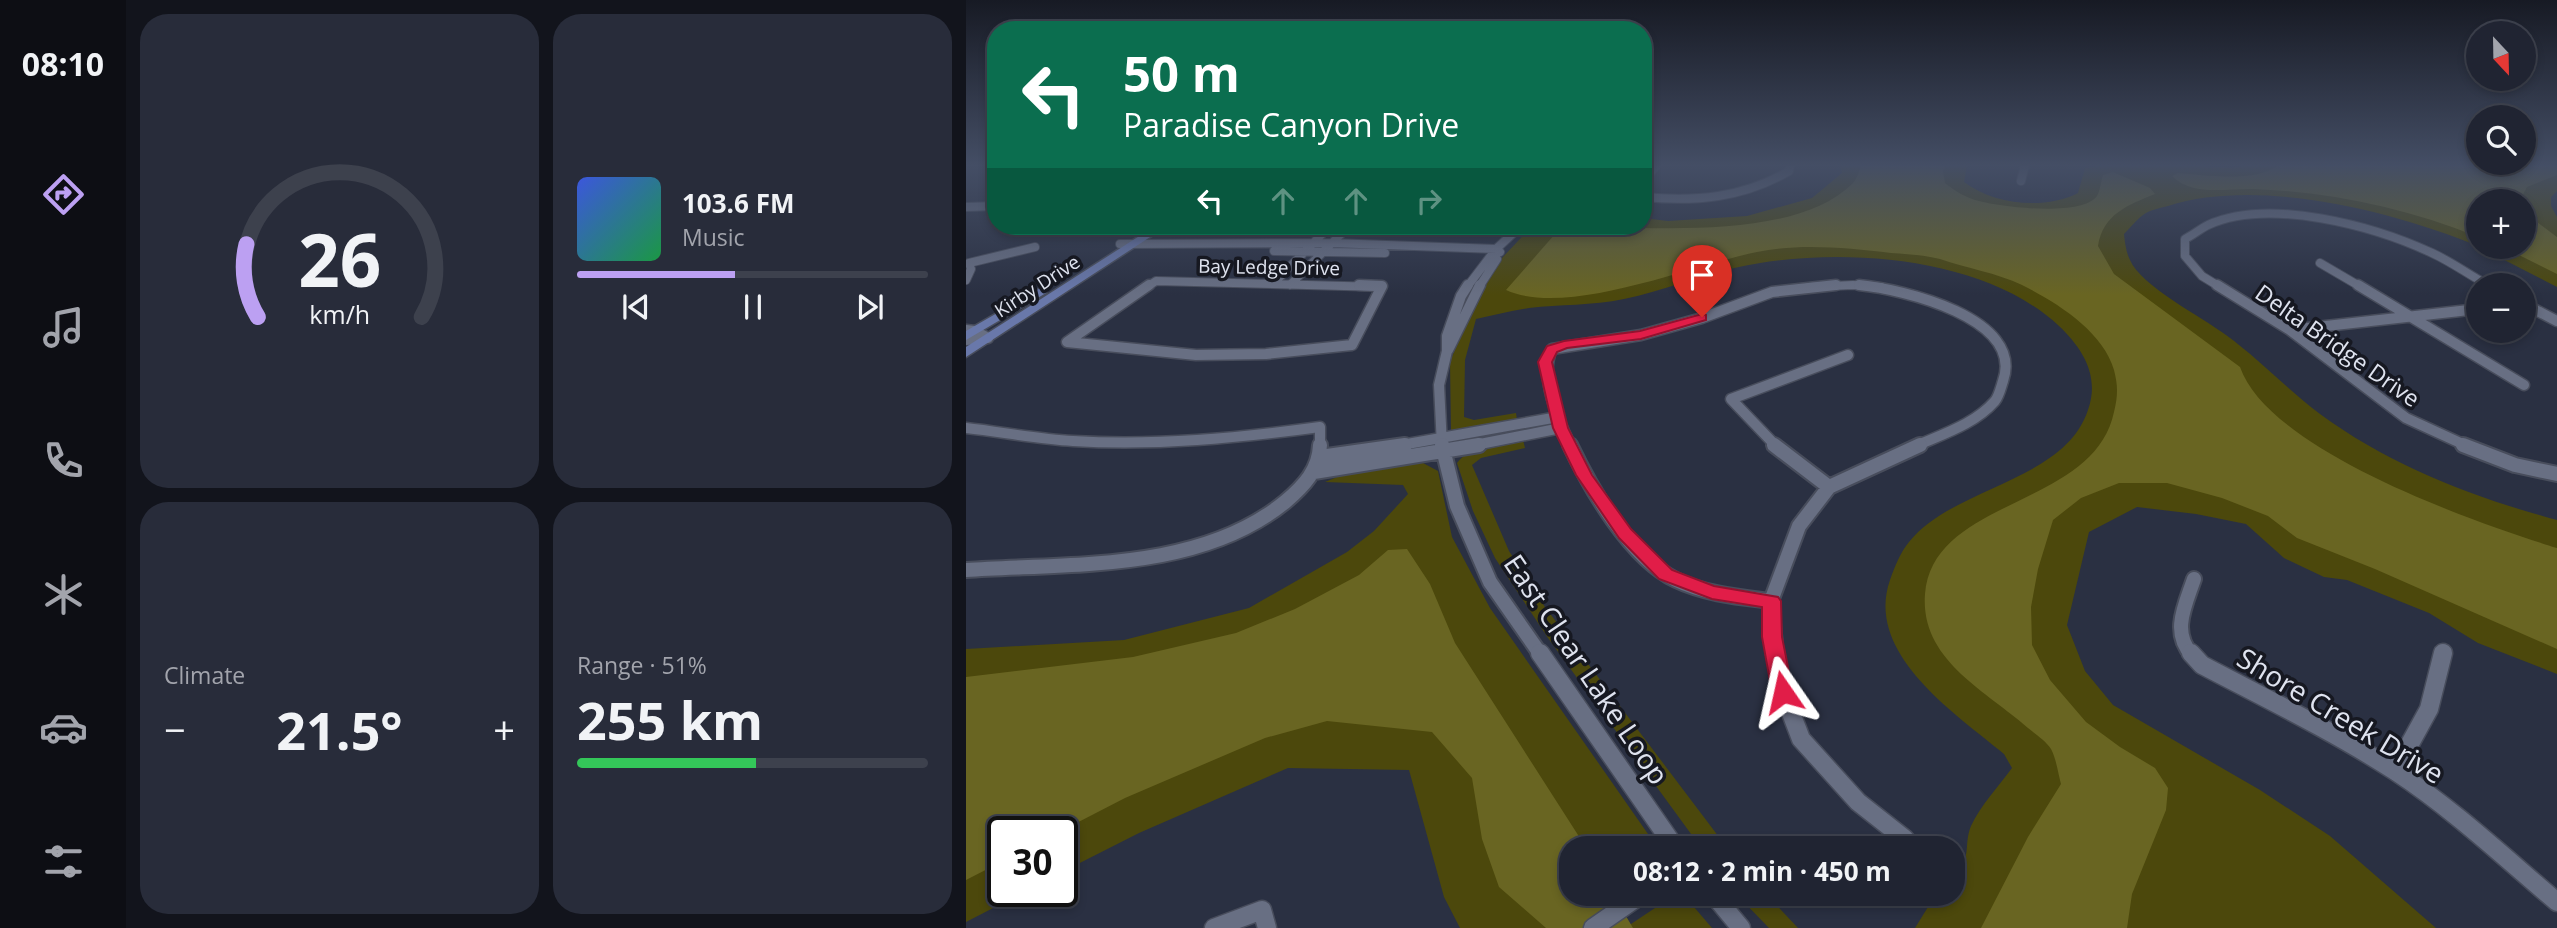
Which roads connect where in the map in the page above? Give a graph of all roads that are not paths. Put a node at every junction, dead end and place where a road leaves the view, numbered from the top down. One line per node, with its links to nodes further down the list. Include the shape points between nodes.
1 (2245, 216): 17 (street, via 2347,225 2433,253); 27 (street, Delta Bridge Drive, via 2198,228 2185,239 2185,256 2202,276)
2 (1136, 235): 10 (main road, Kirby Drive)
3 (1145, 235): 10 (main road, Kirby Drive)
4 (1322, 235): 8 (street)
5 (1340, 235): 9 (street)
6 (1513, 235): 14 (street)
7 (1518, 235): 14 (street, East Clear Lake Loop)
8 (1314, 243): 9 (street); 10 (street); 12 (street)
9 (1332, 243): 13 (street); 14 (street)
10 (1128, 245): 12 (street); 28 (main road, Kirby Drive); 29 (main road, Kirby Drive)
11 (1035, 247): 15 (street)
12 (1305, 251): 13 (street); 20 (street)
13 (1323, 252): 14 (street); 21 (street)
14 (1496, 253): 35 (street, East Clear Lake Loop, via 1461,296 1447,336 1439,385)
15 (967, 262): 18 (street, via 971,269)
16 (2320, 263): 25 (street)
17 (2467, 273)
18 (966, 281)
19 (1156, 281): 20 (street, Bay Ledge Drive); 22 (street, via 1067,342 1196,355 1352,345)
20 (1273, 284): 21 (street, Bay Ledge Drive)
21 (1290, 285): 22 (street, Bay Ledge Drive)
22 (1382, 286)
23 (2466, 310): 25 (street)
24 (2536, 310): 26 (street)
25 (2407, 316): 27 (street); 32 (street)
26 (2557, 321)
27 (2290, 330): 38 (street, Delta Bridge Drive, via 2406,418 2515,465)
28 (968, 334): 29 (street)
29 (988, 338): 30 (main road, Kirby Drive)
30 (966, 353)
31 (1848, 355): 39 (street, via 1731,399 1772,443)
32 (2524, 385)
33 (1559, 422): 35 (street); 39 (street, via 1545,362 1552,349 1641,335 1772,292 1818,286 1890,288 1966,316 2001,345 2007,370 1997,399 1974,419); 42 (street, via 1584,475 1625,533 1665,575 1712,592)
34 (966, 428): 36 (street, via 1069,441 1149,443 1320,427)
35 (1442, 445): 36 (street); 37 (street); 45 (street, East Clear Lake Loop, via 1457,506 1490,582)
36 (1320, 457): 37 (street)
37 (1314, 472): 40 (street, via 1264,519 1201,547 1158,556)
38 (2557, 474)
39 (1829, 487): 42 (street, via 1799,526)
40 (966, 570)
41 (2194, 579): 44 (street, Shore Creek Drive, via 2179,625 2184,646 2202,665)
42 (1772, 601): 46 (street, via 1772,637 1783,692 1801,739 1858,802)
43 (2443, 652): 44 (street, via 2429,709)
44 (2395, 771): 47 (street, Shore Creek Drive)
45 (1667, 836)
46 (1901, 836)
47 (2557, 902)
48 (1625, 906): 53 (street)
49 (1724, 906): 51 (street)
50 (1265, 919): 52 (street)
51 (1741, 925)
52 (1214, 928)
53 (1593, 928)

